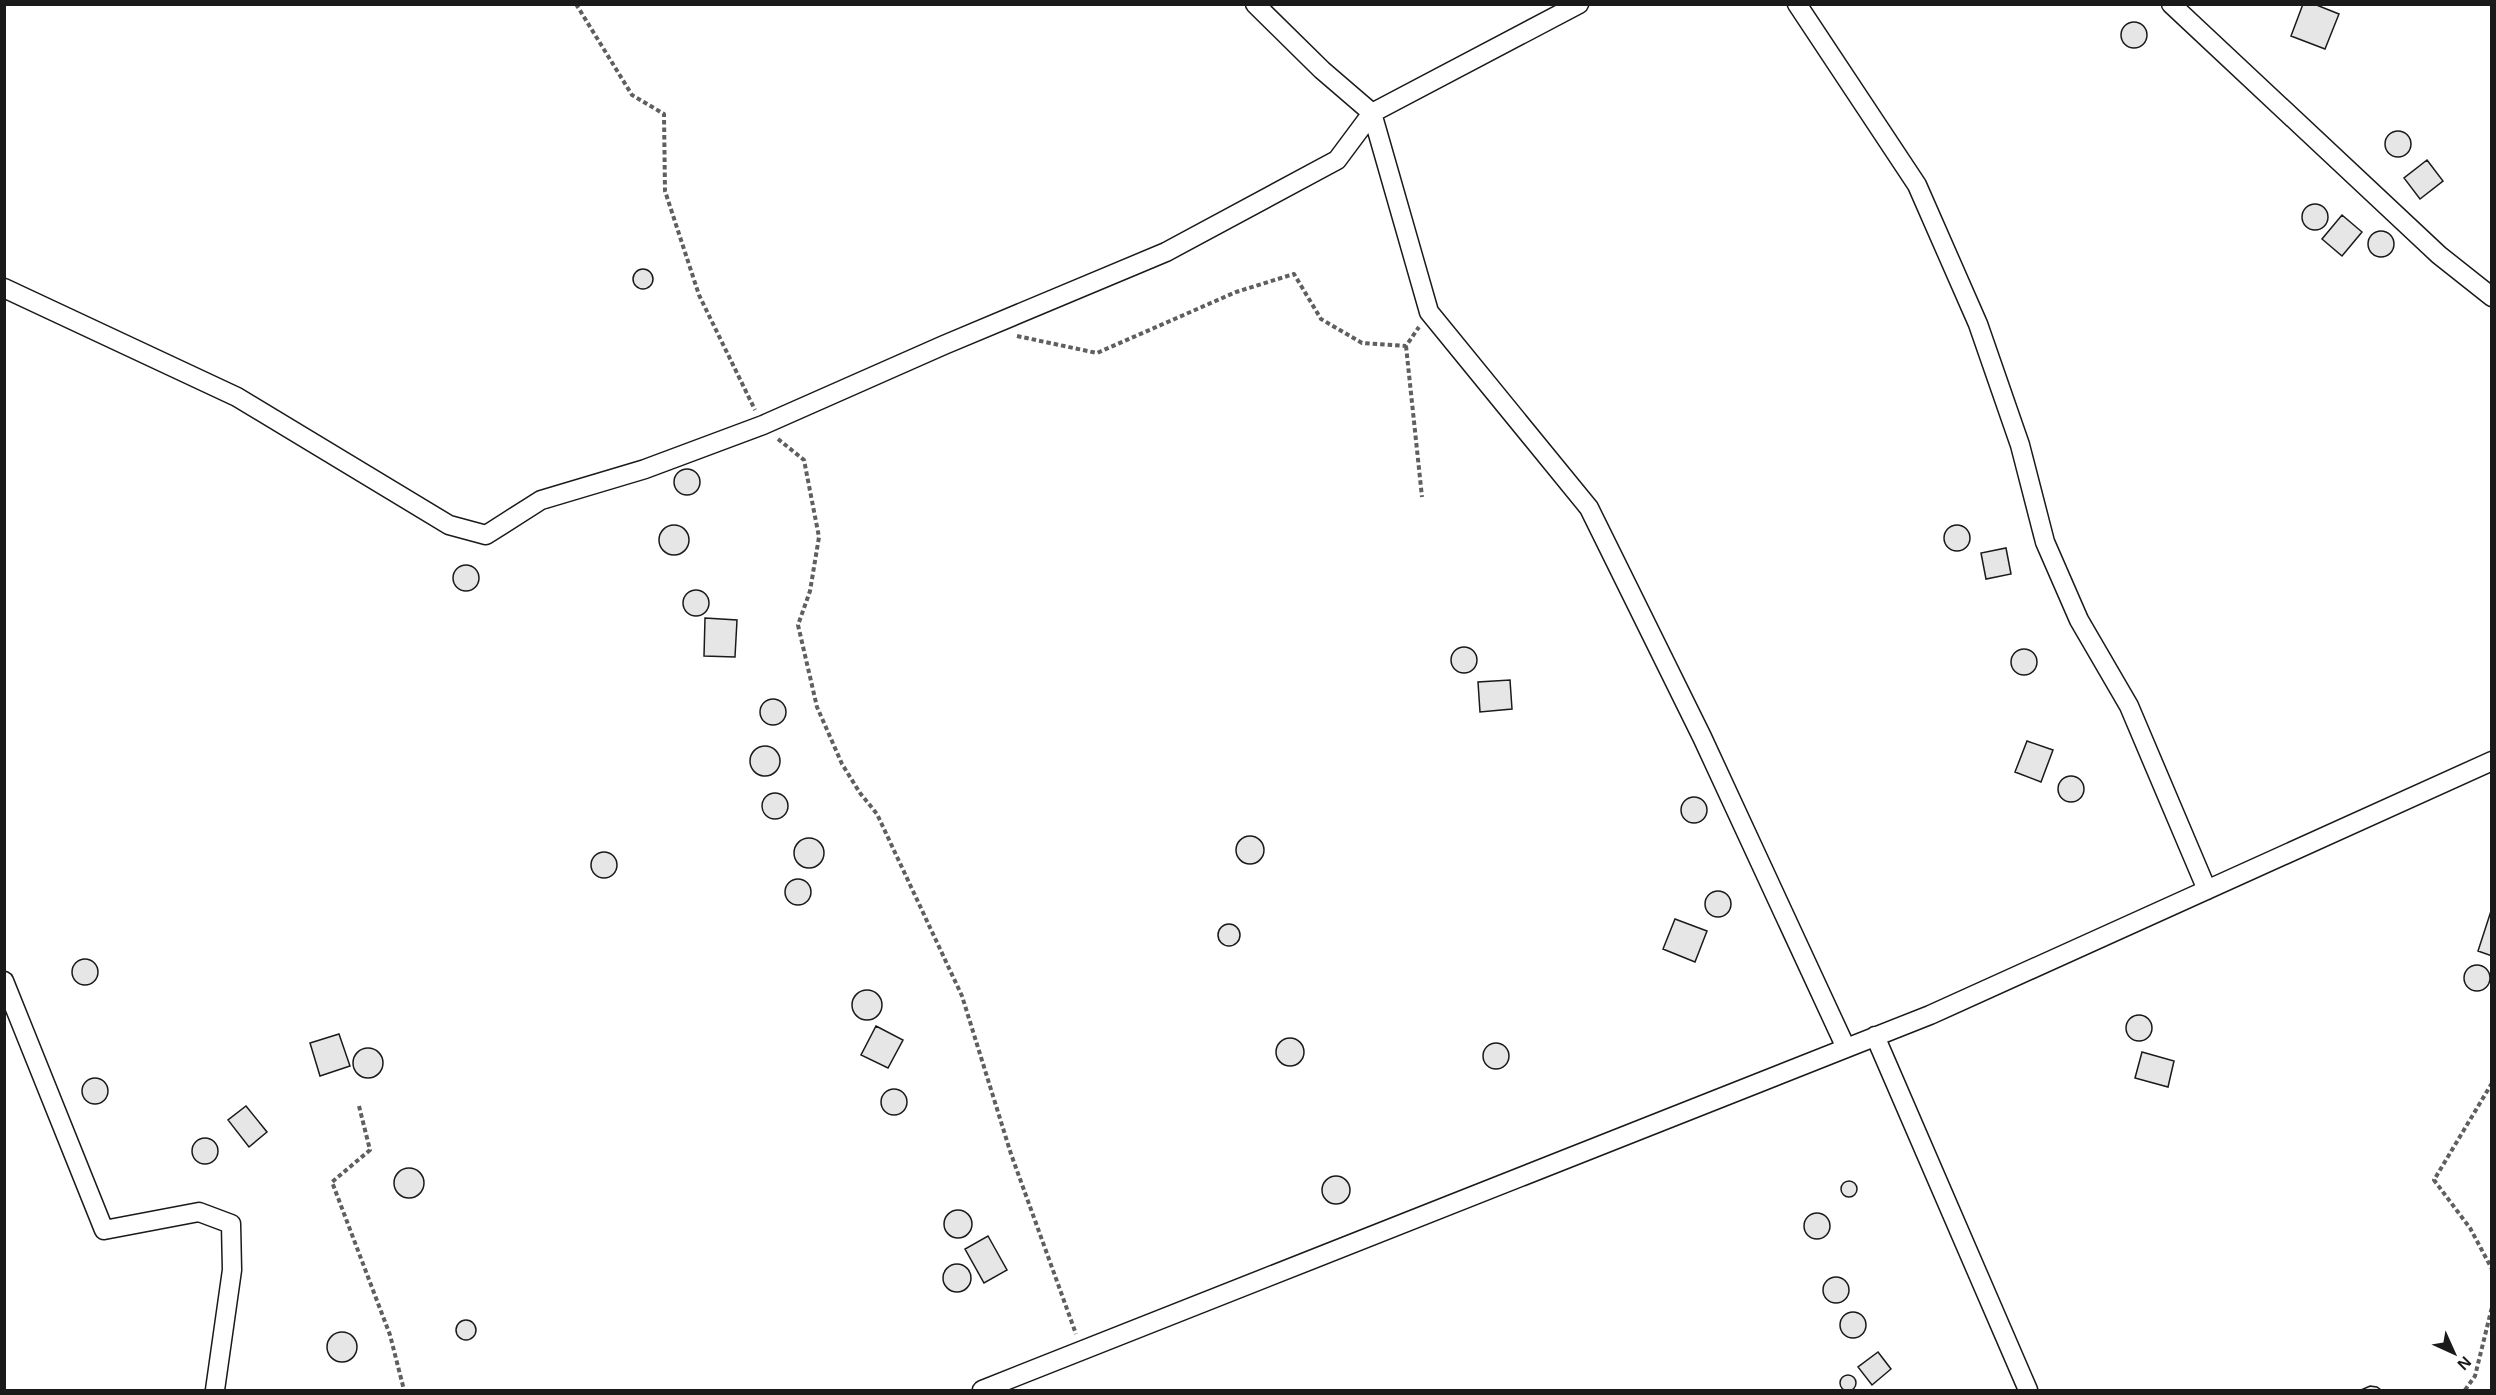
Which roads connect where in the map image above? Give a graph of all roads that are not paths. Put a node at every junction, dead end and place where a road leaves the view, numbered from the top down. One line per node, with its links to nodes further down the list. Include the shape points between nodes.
1 (1255, 4): 5 (street)
2 (1579, 4): 5 (street)
3 (1797, 4): 9 (street, via 1917,186 1978,324 2020,445 2045,542 2079,620 2129,706)
4 (2171, 4): 7 (street, via 2439,255)
5 (1372, 113): 6 (street, via 1336,160 1166,252 763,425 645,469 541,500 486,536 449,525 237,397); 12 (street, via 1429,312 1589,508 1702,737)
6 (4, 288)
7 (2492, 297)
8 (2492, 761): 9 (street)
9 (2207, 890): 11 (street)
10 (4, 981): 13 (street, via 104,1230 200,1212 231,1224 232,1270)
11 (1875, 1036): 12 (street); 15 (street)
12 (1846, 1048): 14 (street)
13 (215, 1390)
14 (982, 1390)
15 (2028, 1390)

